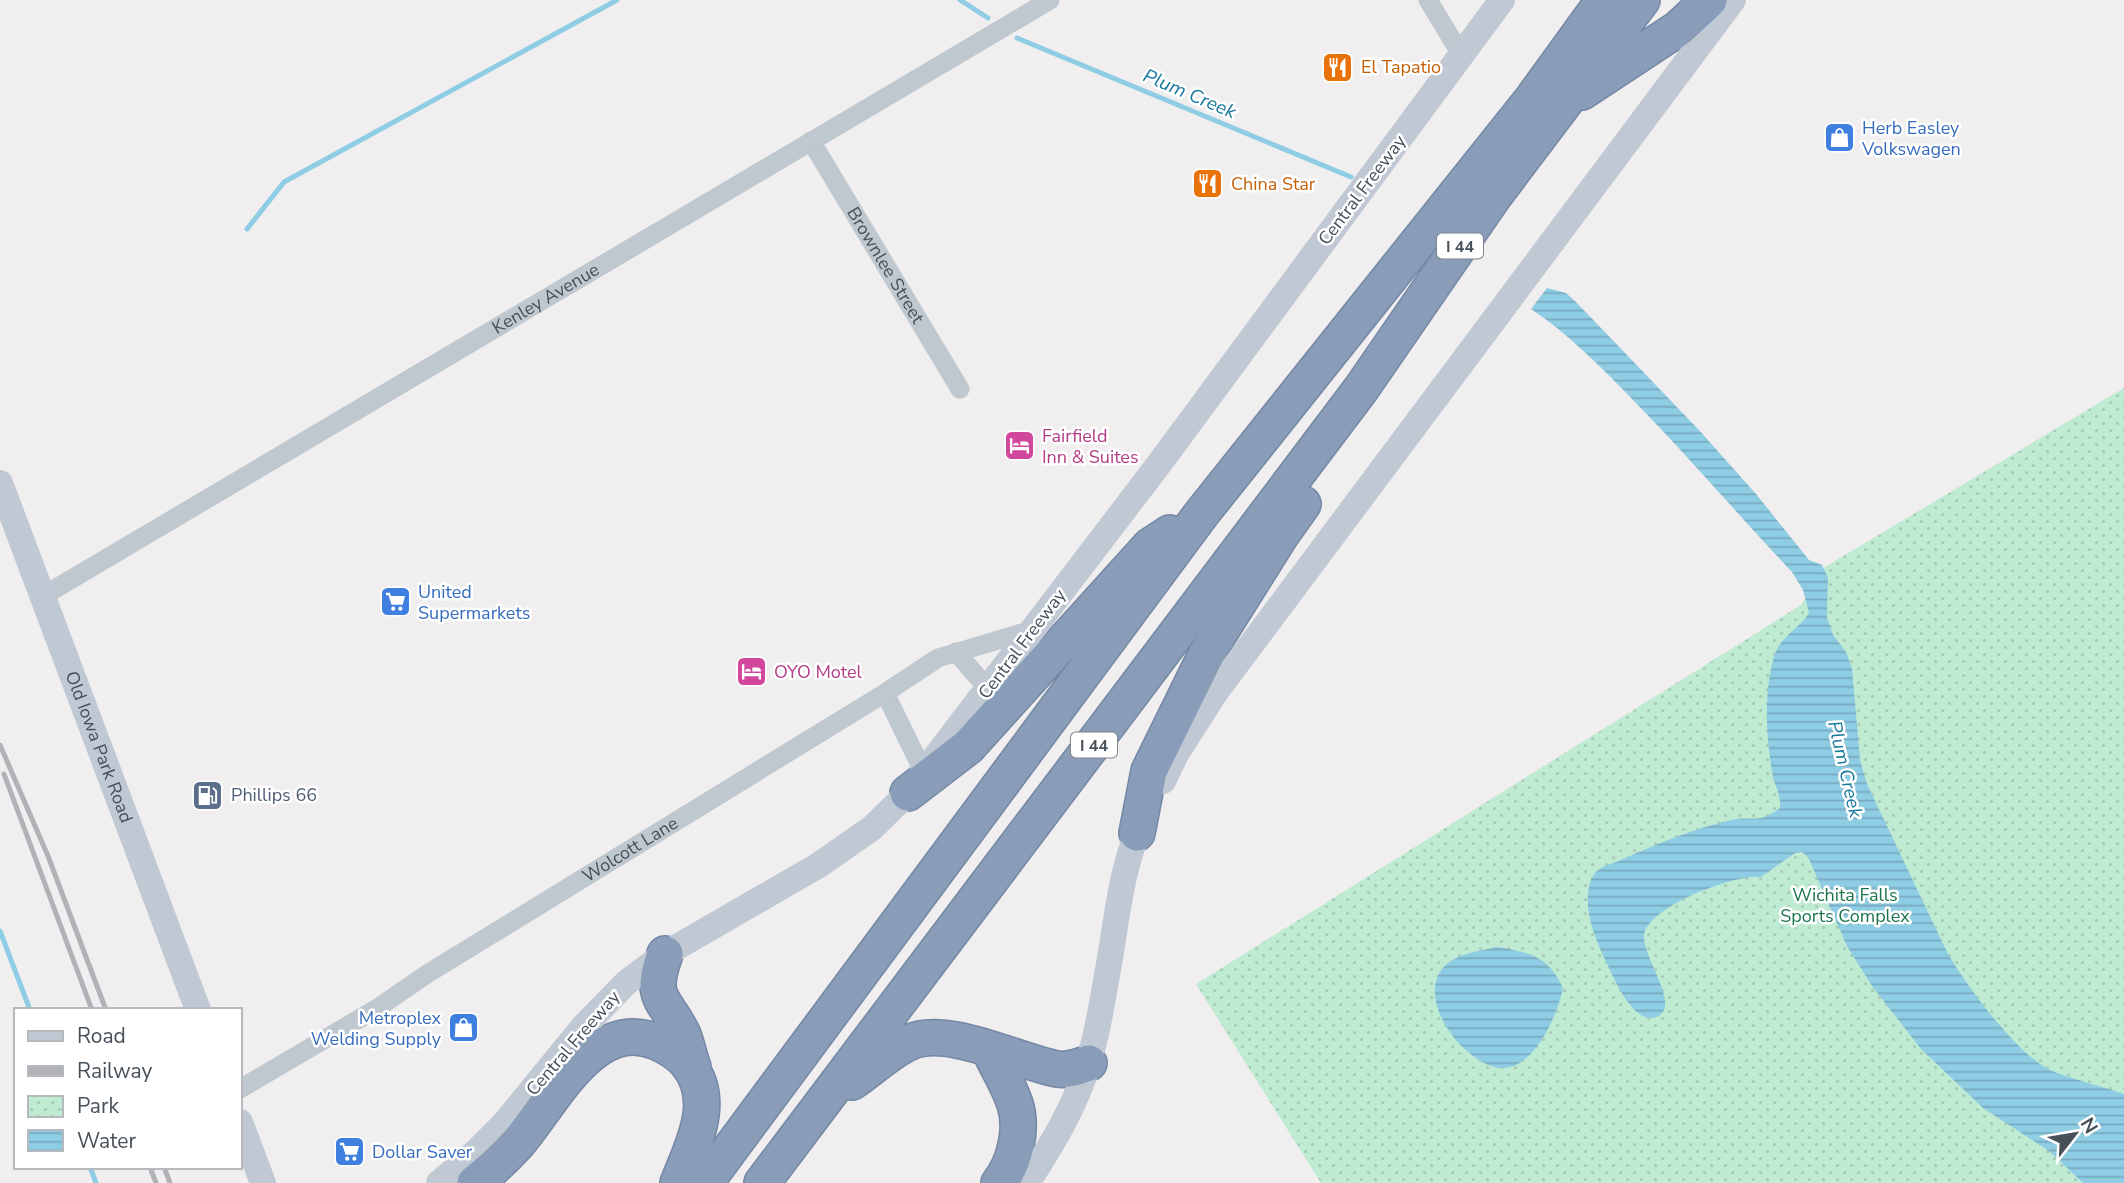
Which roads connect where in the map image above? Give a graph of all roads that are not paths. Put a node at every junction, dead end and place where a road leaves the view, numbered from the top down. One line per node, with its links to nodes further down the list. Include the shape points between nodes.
1 (1050, 0): 11 (street, Kenley Avenue)
2 (1428, 0): 9 (street)
3 (1502, 0): 9 (main road, Central Freeway)
4 (1575, 0): 10 (highway)
5 (1604, 0): 10 (highway, I 44)
6 (1642, 0): 10 (highway, I 44)
7 (1709, 0): 10 (highway, via 1679,28)
8 (1732, 0): 22 (main road, via 1215,693 1176,754)
9 (1462, 56): 17 (main road, Central Freeway)
10 (1547, 102): 13 (highway, I 44, via 1494,196); 15 (highway, I 44)
11 (811, 141): 12 (street, Brownlee Street); 16 (street, Kenley Avenue)
12 (960, 389)
13 (1361, 389): 22 (highway, via 1326,472 1280,535 1207,653 1149,771); 29 (highway, I 44)
14 (0, 483): 16 (main road, Old Iowa Park Road)
15 (1202, 513): 21 (highway, via 1150,546 968,747); 35 (highway, I 44)
16 (43, 596): 24 (main road, Old Iowa Park Road)
17 (1032, 630): 18 (street, Wolcott Lane); 19 (main road, Central Freeway)
18 (956, 652): 19 (street); 20 (street, Wolcott Lane, via 939,657)
19 (988, 689): 21 (main road, Central Freeway)
20 (886, 693): 21 (street); 28 (street, Wolcott Lane)
21 (916, 783): 23 (main road, Central Freeway, via 872,828 819,865)
22 (1137, 833): 26 (main road)
23 (665, 954): 27 (highway, via 657,975 658,994 683,1035); 32 (main road, Central Freeway, via 606,1002 504,1125)
24 (197, 1008)
25 (989, 1049): 26 (highway, via 1059,1070); 29 (highway, via 939,1038 911,1041); 37 (highway, via 1015,1105 1018,1133)
26 (1088, 1063): 38 (main road, via 1051,1147)
27 (696, 1078): 33 (highway, via 680,1056 664,1046 648,1039 616,1039 580,1062 517,1143); 34 (highway, via 703,1113)
28 (242, 1088)
29 (826, 1100): 36 (highway, I 44)
30 (242, 1128): 31 (main road)
31 (262, 1183)
32 (439, 1183)
33 (475, 1183)
34 (678, 1183)
35 (705, 1183)
36 (762, 1183)
37 (999, 1183)
38 (1027, 1183)

